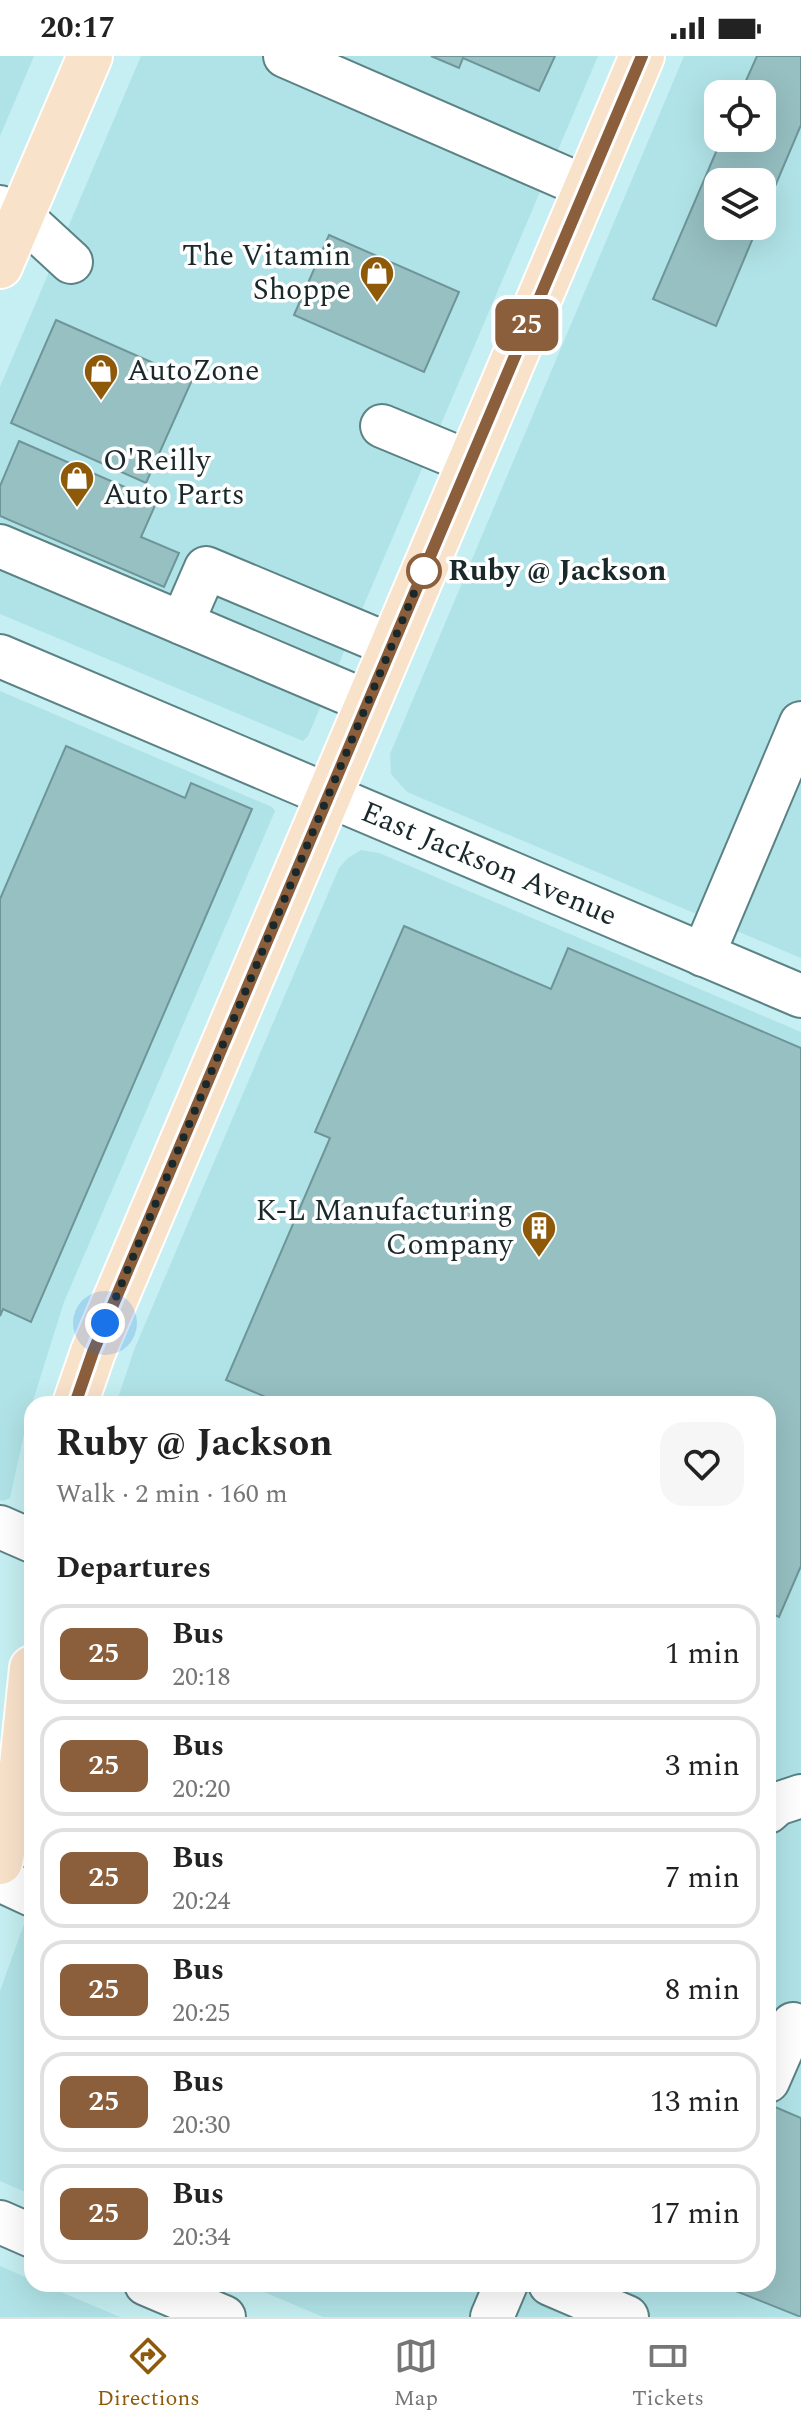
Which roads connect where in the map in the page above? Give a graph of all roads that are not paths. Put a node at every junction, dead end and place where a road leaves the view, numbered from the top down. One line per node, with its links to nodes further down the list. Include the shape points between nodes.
1 (90, 56): 5 (main road)
2 (285, 56): 4 (street)
3 (642, 56): 4 (main road)
4 (586, 187): 9 (main road)
5 (11, 212): 6 (street); 7 (main road)
6 (71, 262)
7 (0, 266)
8 (382, 426): 9 (street)
9 (469, 462): 12 (main road)
10 (0, 546): 11 (street)
11 (182, 623): 12 (street, via 206,568); 14 (street)
12 (392, 646): 14 (main road)
13 (0, 656): 16 (street, East Jackson Avenue)
14 (368, 702): 16 (main road)
15 (801, 723): 17 (street)
16 (329, 796): 17 (street, East Jackson Avenue); 19 (main road)
17 (703, 955): 18 (street, East Jackson Avenue)
18 (801, 996)
19 (78, 1396)
20 (0, 1527): 21 (street)
21 (24, 1538)
22 (24, 1746): 25 (main road)
23 (801, 1796): 24 (street)
24 (776, 1805)
25 (0, 1862)
26 (0, 1880): 27 (street)
27 (24, 1891)
28 (801, 2027): 29 (street, via 793,2024)
29 (776, 2063)
30 (0, 2222): 31 (street)
31 (24, 2232)
32 (165, 2292): 35 (street)
33 (503, 2292): 36 (street)
34 (569, 2292): 37 (street)
35 (224, 2317)
36 (492, 2317)
37 (627, 2317)

